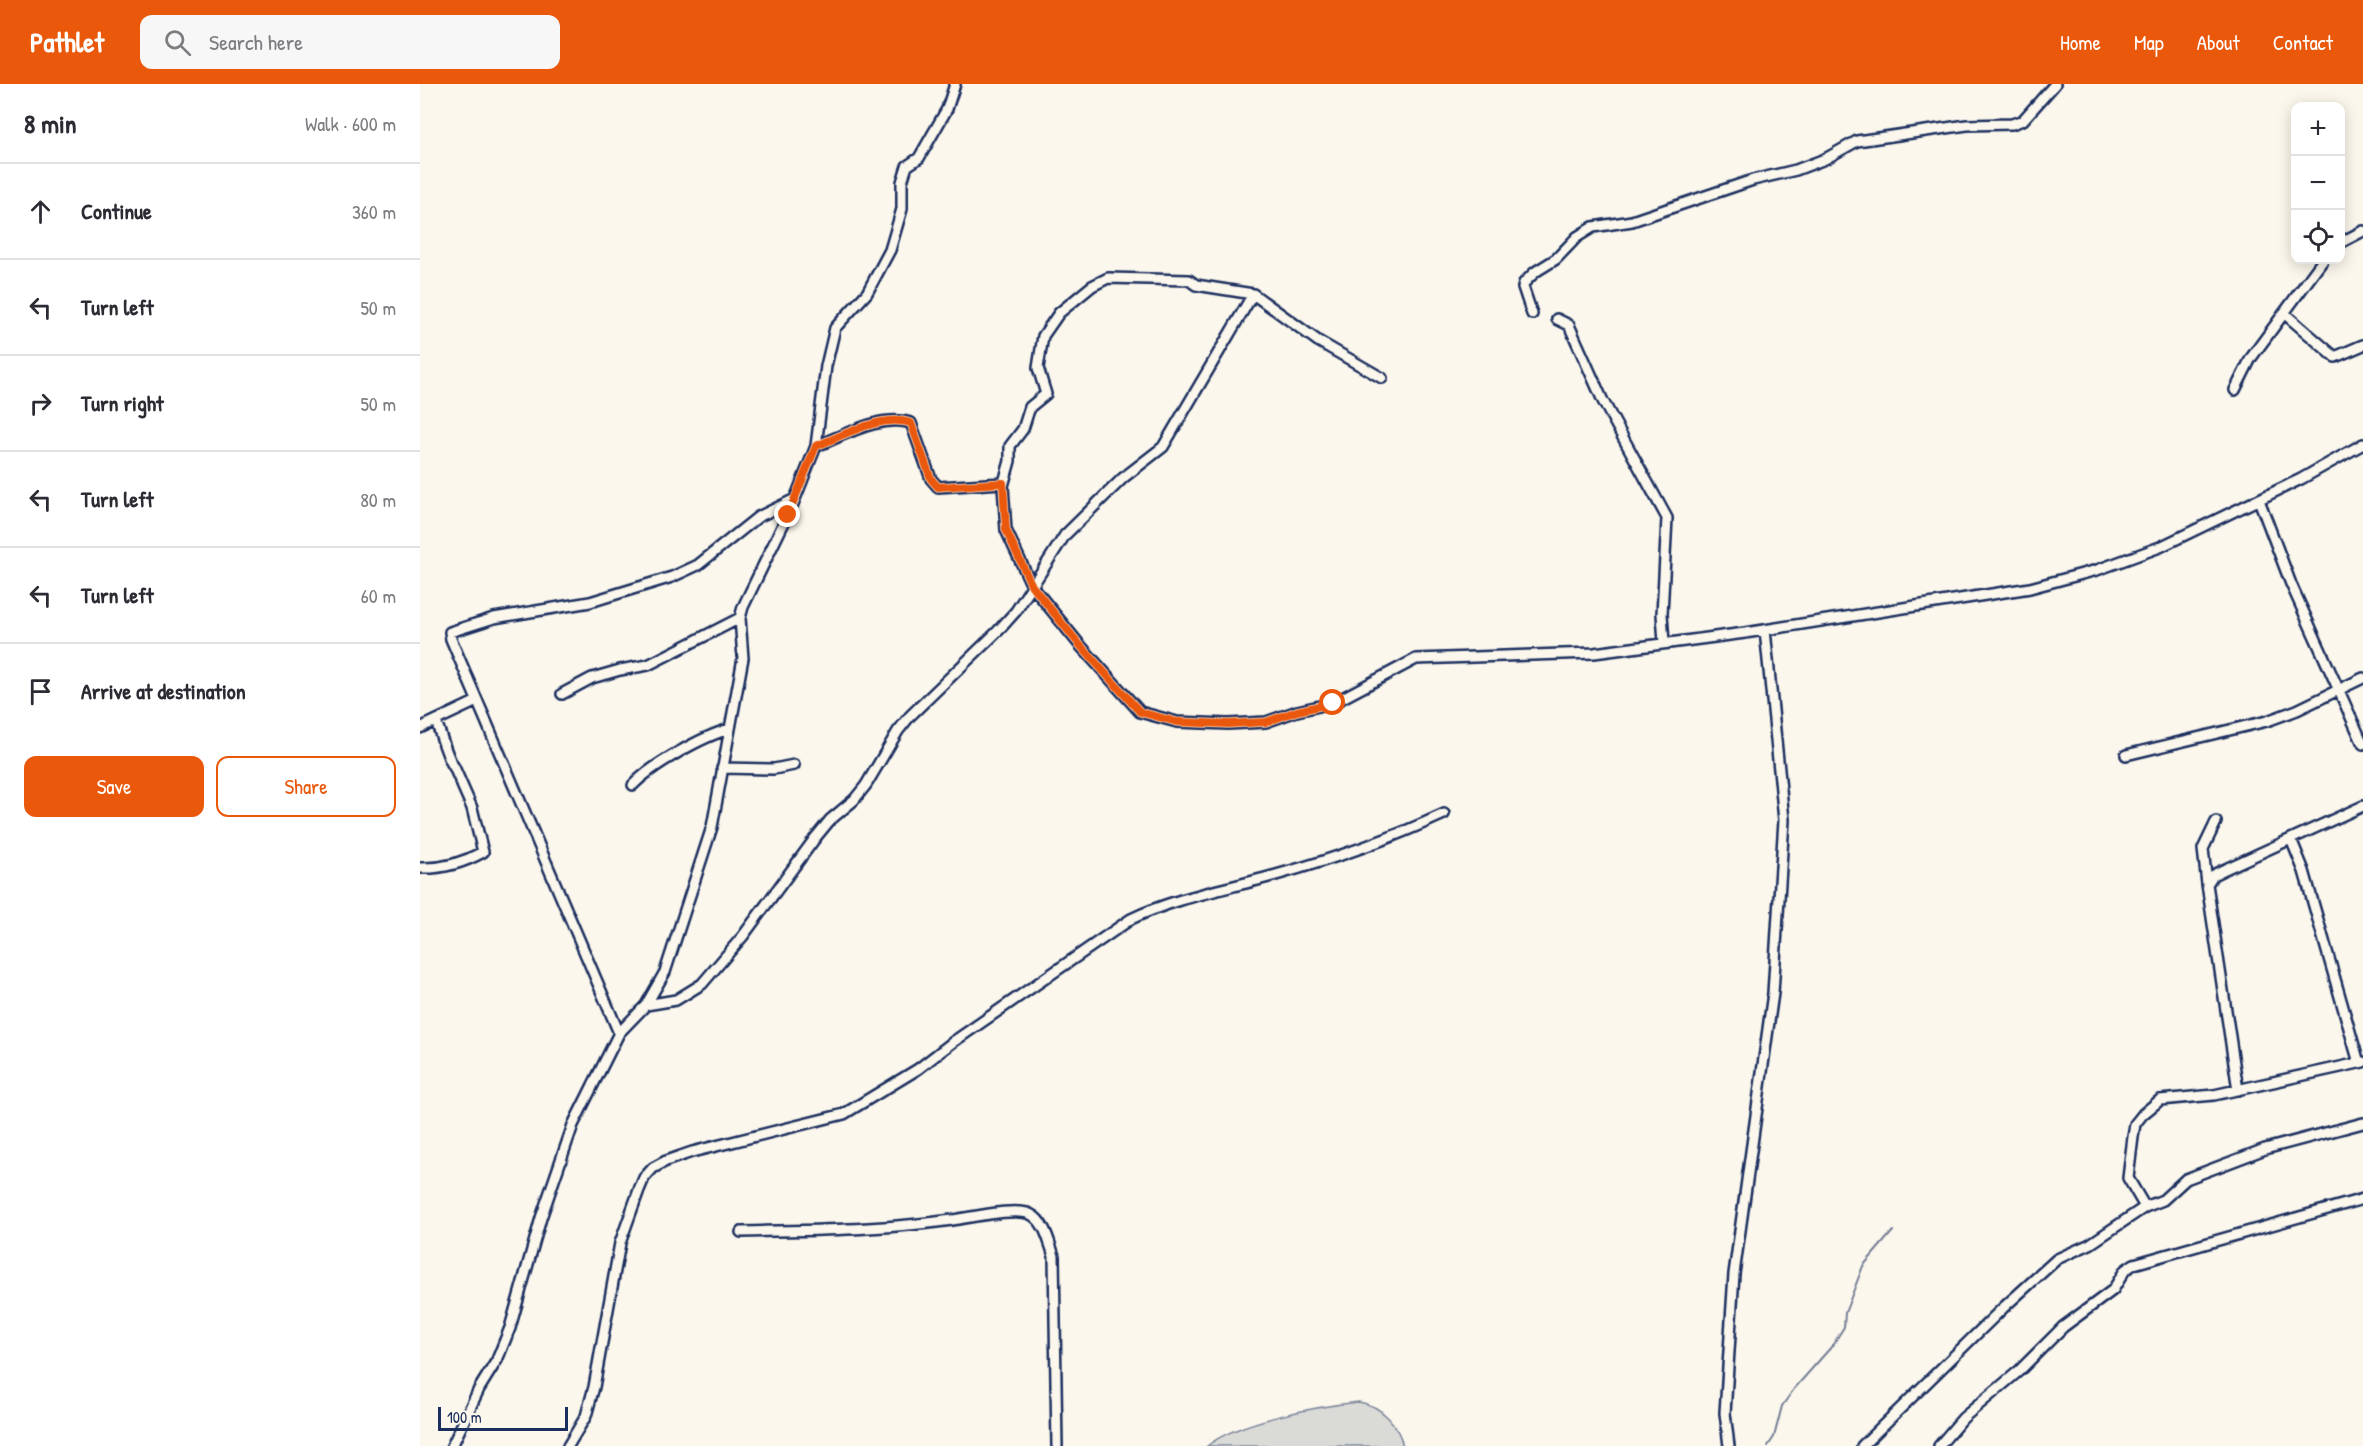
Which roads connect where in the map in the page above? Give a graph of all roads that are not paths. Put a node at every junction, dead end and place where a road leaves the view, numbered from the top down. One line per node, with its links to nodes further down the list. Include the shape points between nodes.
1 (955, 84): 14 (street, via 947,109 919,158 907,166 902,182 902,209 890,250 867,293 835,328)
2 (2055, 84): 7 (street, via 2023,120 2012,124 1967,125 1857,141 1796,170 1753,180 1632,221 1593,227 1524,283)
3 (2363, 231): 4 (street)
4 (2345, 240)
5 (2320, 264): 8 (street)
6 (1253, 294): 11 (street, via 1318,341); 15 (street, via 1196,285 1189,280 1108,278 1092,286 1059,313 1043,336 1038,368 1046,394 1030,407 1023,429 1012,441); 18 (street, via 1163,447 1123,478 1071,529)
7 (1532, 314)
8 (2285, 314): 10 (street, via 2335,357); 12 (street, via 2251,358)
9 (1557, 319): 21 (street, via 1569,325 1603,400 1667,519)
10 (2363, 345)
11 (1383, 378)
12 (2235, 390)
13 (2363, 444): 17 (street)
14 (816, 446): 15 (street, via 900,419 911,423 931,479 938,487); 16 (street)
15 (1003, 483): 18 (street, via 1006,530)
16 (795, 499): 19 (street); 25 (street, via 758,517 698,565 672,577 590,602 494,618 450,632)
17 (2259, 500): 20 (street, via 2160,548 2030,588); 23 (street, via 2291,584)
18 (1032, 586): 21 (street, via 1140,712 1177,722 1266,722 1333,703 1416,659 1594,653); 40 (street, via 998,631 910,716 866,785 830,820 702,984 676,1000)
19 (740, 618): 24 (street, via 648,665 592,678); 28 (street, via 742,658)
20 (1765, 630): 21 (street); 51 (street, via 1784,820 1773,993 1734,1274 1725,1413)
21 (1664, 644)
22 (2363, 678): 23 (street)
23 (2340, 689): 29 (street); 30 (street, via 2267,721)
24 (562, 694)
25 (477, 701): 26 (street); 41 (street)
26 (436, 721): 27 (street); 38 (street, via 472,808 483,852 463,863)
27 (420, 728)
28 (730, 729): 32 (street); 33 (street, via 665,759)
29 (2363, 744)
30 (2126, 755)
31 (794, 765): 32 (street, via 774,769)
32 (722, 768): 40 (street, via 708,838 664,972)
33 (633, 785)
34 (2363, 806): 37 (street)
35 (1444, 814): 49 (street, via 1342,855 1153,908 1131,919 918,1068 844,1114 692,1152 653,1168 644,1178 620,1243 594,1387 586,1416)
36 (2216, 822): 39 (street, via 2203,849)
37 (2291, 839): 39 (street, via 2213,875); 42 (street)
38 (420, 868)
39 (2207, 884): 43 (street)
40 (646, 1005): 41 (street)
41 (620, 1033): 48 (street, via 573,1125 497,1360)
42 (2361, 1063): 43 (street)
43 (2238, 1090): 46 (street, via 2160,1100 2135,1124 2128,1178)
44 (2363, 1123): 46 (street, via 2265,1149 2186,1179 2163,1200)
45 (2363, 1199): 53 (street, via 2125,1269 2113,1290 2063,1328 1963,1418)
46 (2145, 1207): 52 (street, via 2090,1244 2058,1259)
47 (741, 1232): 50 (street, via 900,1228 1008,1212 1030,1214 1045,1230 1054,1256)
48 (452, 1446)
49 (568, 1446)
50 (1058, 1446)
51 (1729, 1446)
52 (1862, 1446)
53 (1939, 1446)

